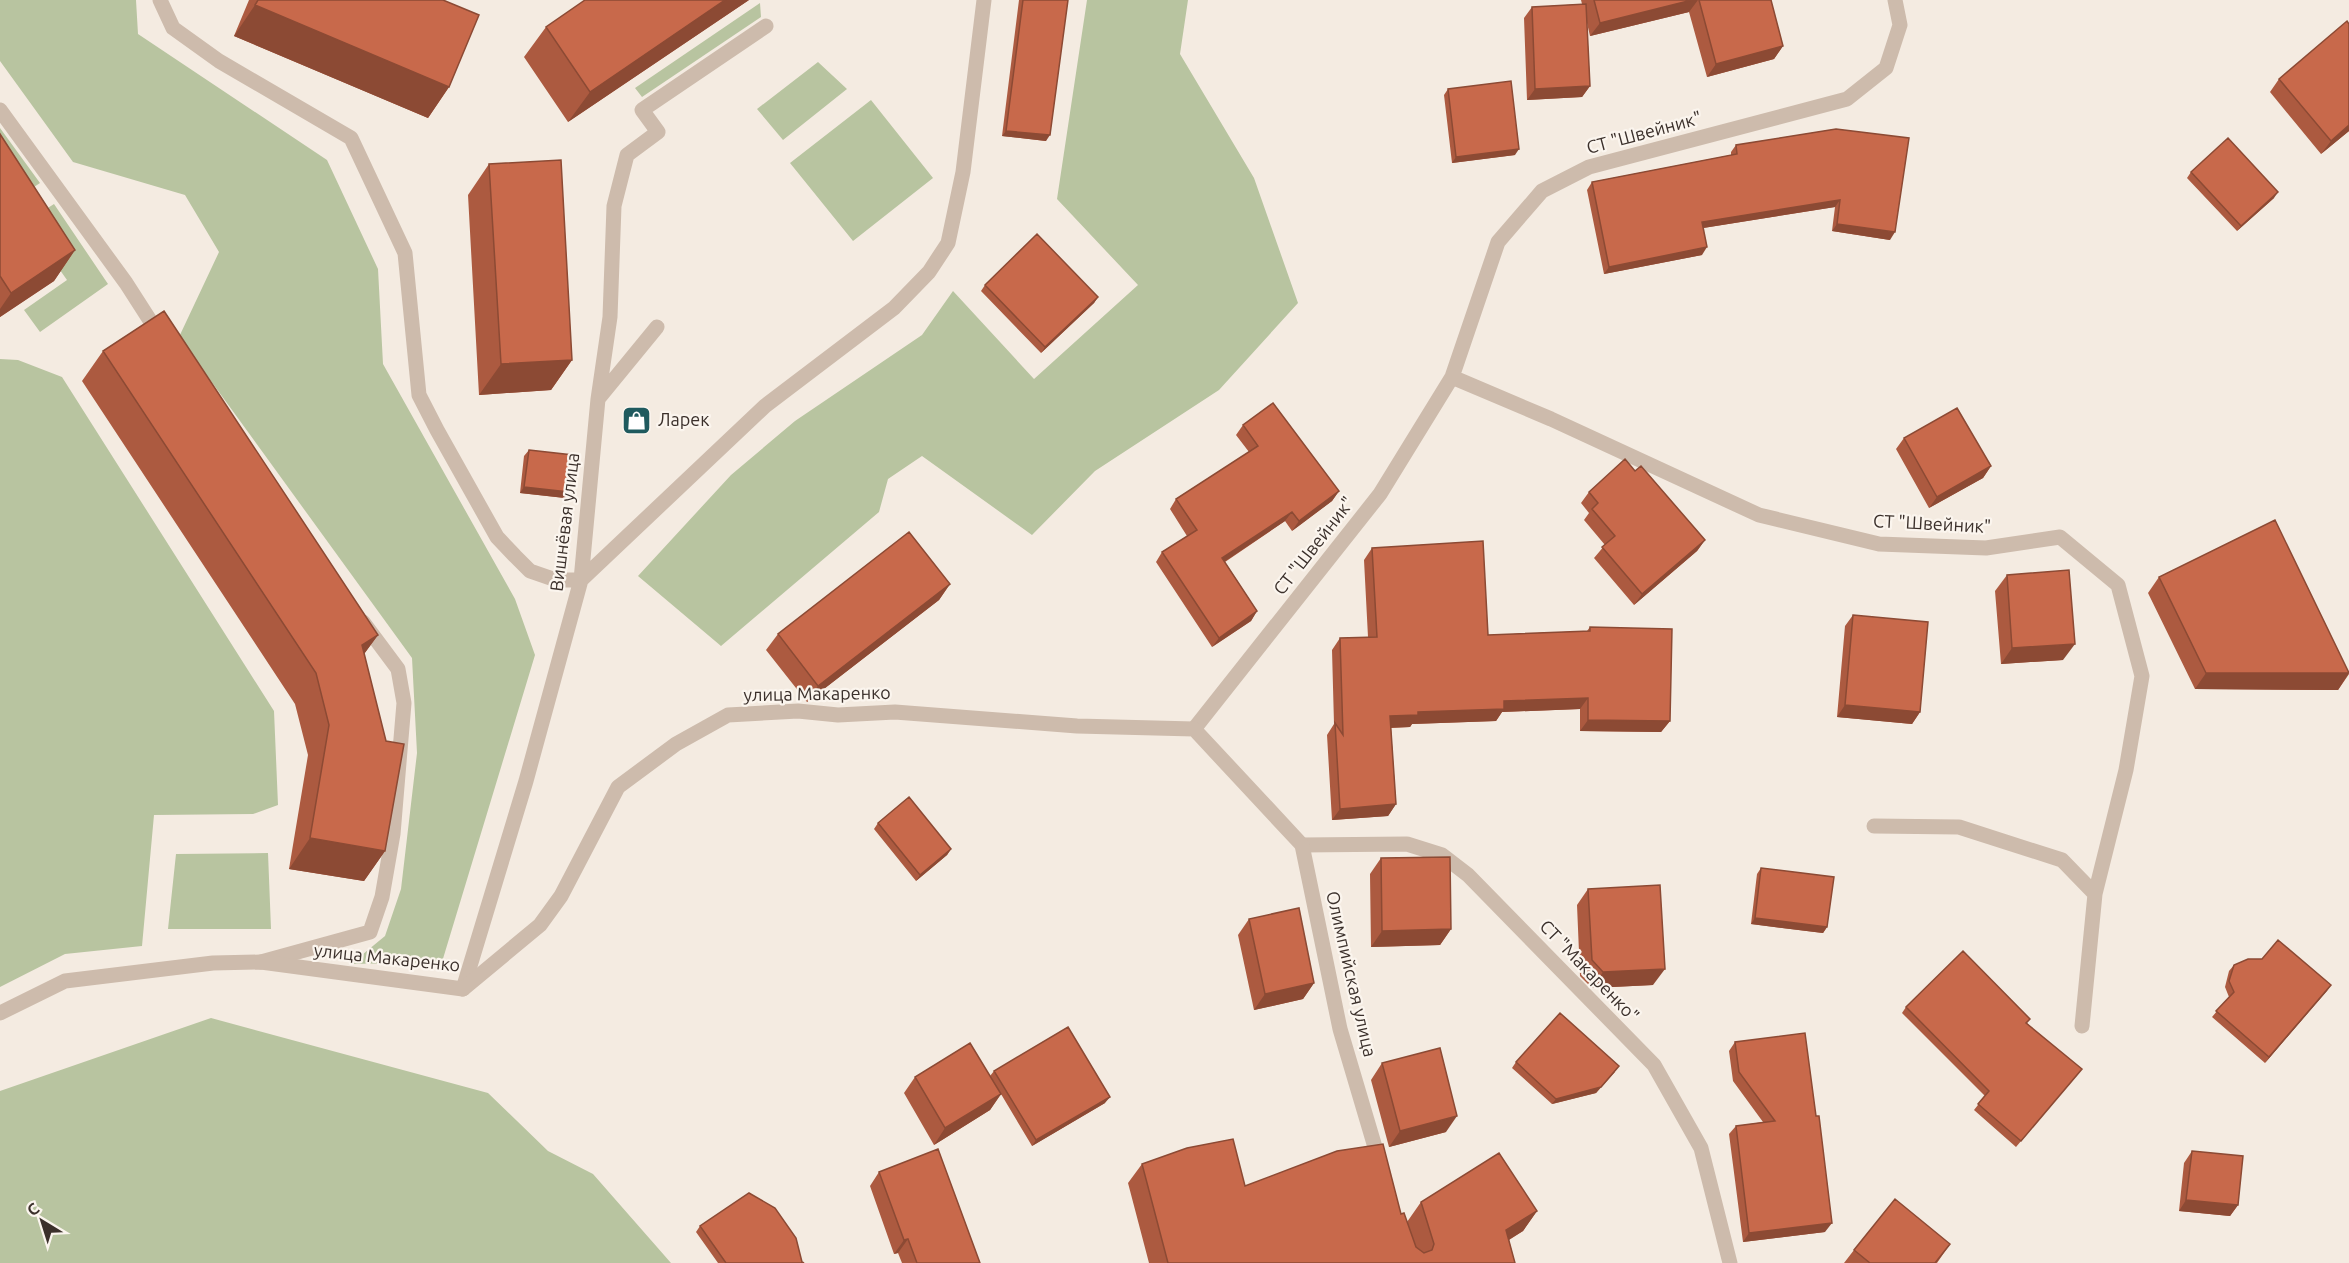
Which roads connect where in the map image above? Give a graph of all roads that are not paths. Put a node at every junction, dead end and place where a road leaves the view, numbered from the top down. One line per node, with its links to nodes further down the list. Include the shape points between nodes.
1 (160, 0): 10 (street, via 173,28 219,62 351,138 405,253 419,395 437,430 497,537 515,556 530,571 556,580)
2 (984, 0): 10 (street, via 963,172 948,243 929,272 894,308 765,406)
3 (1895, 0): 8 (street, СТ "Швейник", via 1900,25 1886,68 1847,99 1589,167 1542,191 1498,242)
4 (766, 26): 9 (street, Вишнёвая улица, via 642,110 658,132 627,155 614,206 610,317)
5 (0, 110): 7 (street)
6 (657, 327): 9 (street)
7 (172, 352)
8 (1452, 377): 12 (street, СТ "Швейник", via 1380,494); 15 (street, СТ "Швейник", via 1759,515 1879,544 1986,548 2060,537 2118,585 2142,676 2126,770)
9 (598, 399): 10 (street, Вишнёвая улица)
10 (581, 580): 17 (street, Вишнёвая улица)
11 (356, 613): 16 (street, via 398,669 404,703 393,834 382,897 370,932)
12 (1194, 729): 14 (street); 17 (street, улица Макаренко, via 1077,726 895,712 728,715 676,744 618,787 561,896 540,925)
13 (1874, 826): 15 (street, via 1959,827 2062,860)
14 (1302, 845): 20 (street, Олимпийская улица, via 1340,1029); 21 (street, СТ "Макаренко", via 1407,844 1442,855 1468,875 1654,1065 1701,1148)
15 (2095, 894): 19 (street, СТ "Швейник")
16 (261, 962): 17 (street, улица Макаренко); 18 (street, улица Макаренко, via 213,963 65,981)
17 (463, 989)
18 (0, 1013)
19 (2082, 1026)
20 (1386, 1184)
21 (1730, 1263)

